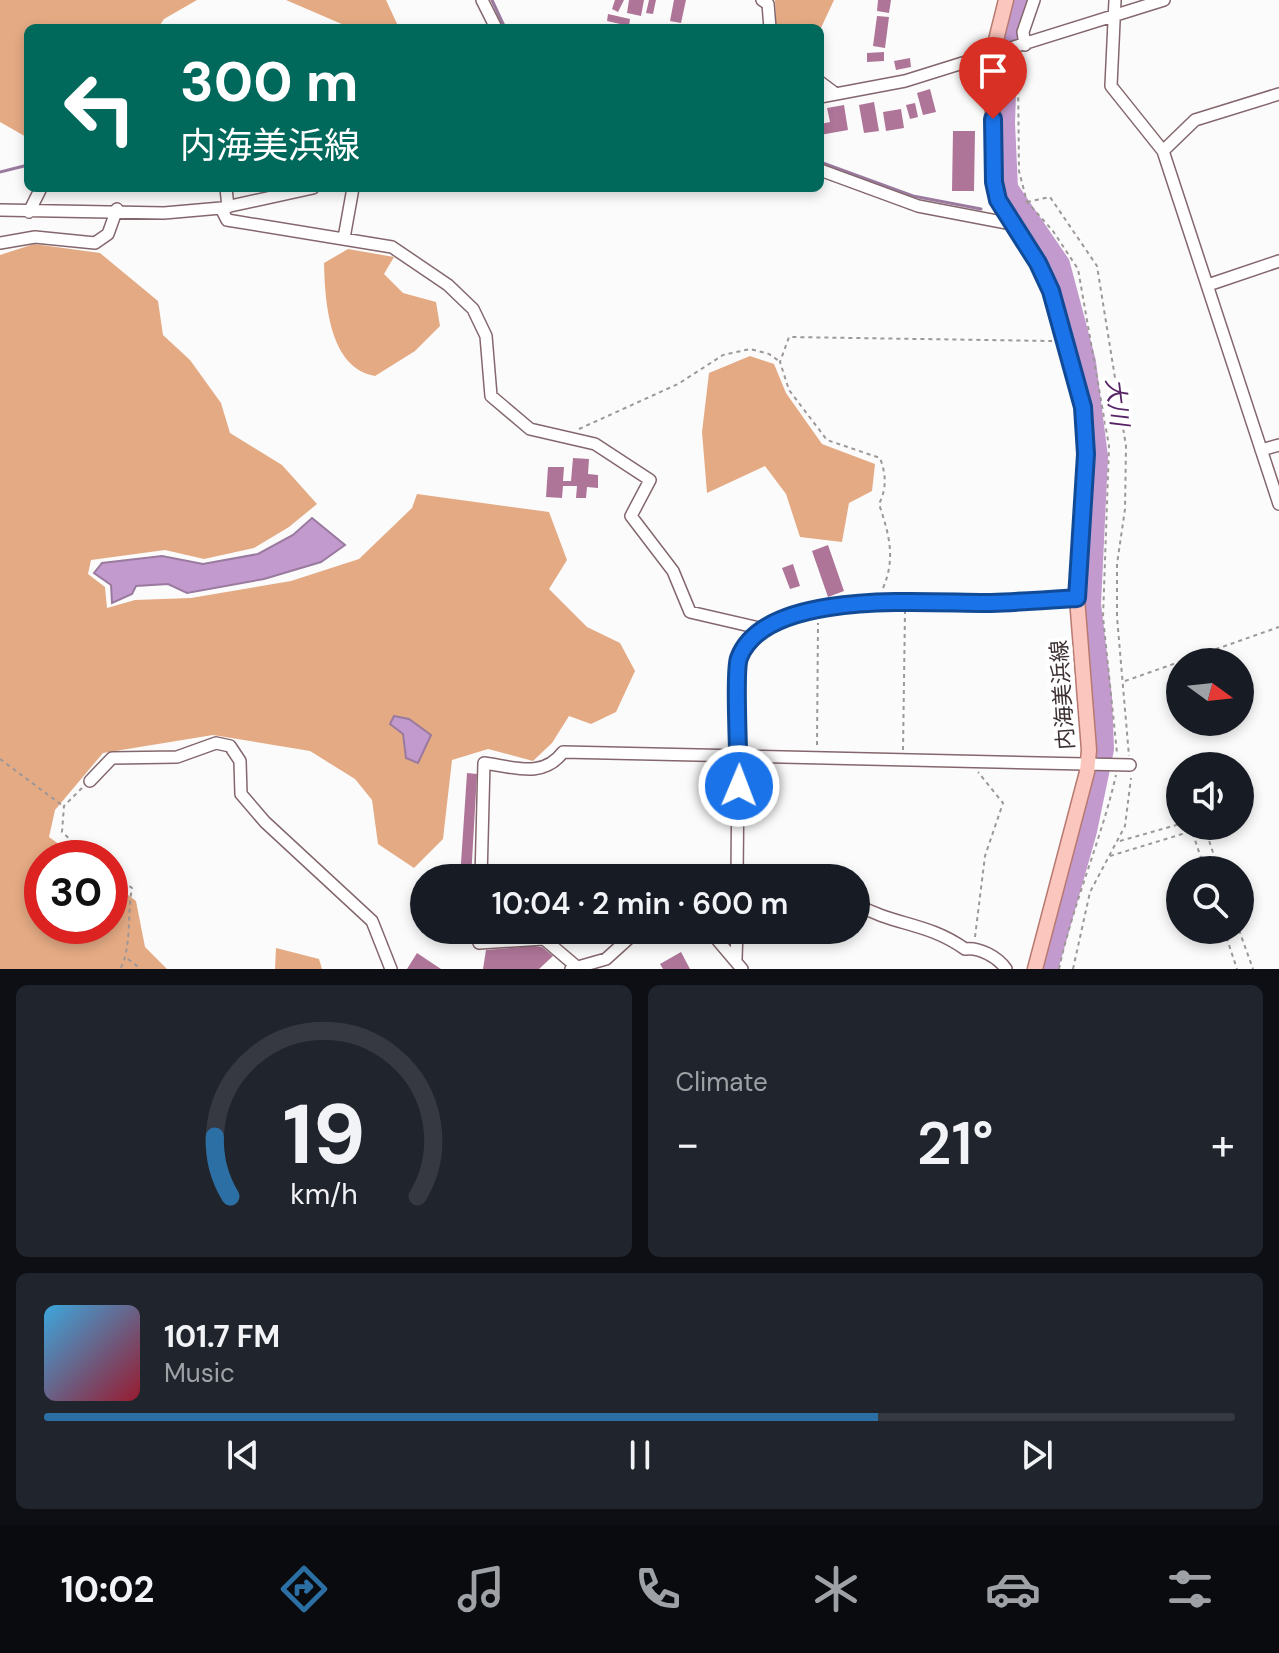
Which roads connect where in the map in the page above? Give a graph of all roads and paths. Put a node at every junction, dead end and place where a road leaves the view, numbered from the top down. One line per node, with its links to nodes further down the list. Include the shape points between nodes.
1 (482, 0): 8 (street)
2 (762, 0): 9 (street, via 768,4)
3 (1006, 0): 11 (main road, 内海美浜線)
4 (1034, 0): 10 (street)
5 (1115, 0): 7 (street)
6 (1164, 0): 7 (street)
7 (1116, 16): 10 (street); 16 (street, via 1111,86)
8 (494, 24)
9 (770, 24)
10 (1022, 46): 11 (street)
11 (996, 54): 13 (street, via 905,81); 27 (main road, 内海美浜線, via 994,182)
12 (824, 85): 13 (street)
13 (836, 94): 15 (street)
14 (1279, 94): 16 (street, via 1195,120)
15 (824, 96)
16 (1163, 151): 31 (street)
17 (824, 171): 27 (street, via 918,206)
18 (39, 192): 26 (street)
19 (226, 192): 23 (street)
20 (295, 192): 23 (street)
21 (352, 192): 28 (street)
22 (1027, 202): 44 (path, via 1050,197 1097,266 1126,446 1117,564)
23 (224, 208): 24 (street, via 164,213); 28 (street, via 227,220)
24 (117, 209): 26 (street); 29 (street, via 108,234 95,243 35,237)
25 (0, 210): 26 (street)
26 (29, 212)
27 (1012, 224): 32 (main road, 内海美浜線, via 1051,291)
28 (344, 238): 34 (street, via 392,247 448,285 473,309 486,336 491,396 530,429)
29 (0, 243)
30 (1279, 261): 31 (street)
31 (1208, 285): 36 (street)
32 (1065, 341): 33 (path, via 789,337); 38 (main road, 内海美浜線, via 1083,407 1086,454)
33 (780, 362): 34 (path, via 750,349 723,355 678,384 572,432); 39 (path, via 789,390 827,440 880,458 885,472 879,504 892,542 889,573)
34 (568, 439): 43 (street, via 595,444 650,480 631,516 673,571 690,612)
35 (1279, 445): 36 (street)
36 (1261, 450): 37 (street)
37 (1279, 504)
38 (1077, 598): 40 (street); 50 (main road, 内海美浜線)
39 (877, 600): 40 (street); 41 (street)
40 (905, 603): 47 (path)
41 (818, 610): 43 (street); 46 (path)
42 (1279, 627): 44 (path)
43 (763, 629): 45 (street, via 739,658)
44 (1124, 681): 51 (path)
45 (739, 756): 46 (street); 59 (street, via 563,752 540,770 484,763); 60 (street)
46 (817, 757): 47 (street)
47 (903, 758): 49 (street)
48 (0, 759): 53 (path)
49 (967, 759): 50 (street); 71 (path, via 1003,803 985,856)
50 (1088, 763): 51 (street); 79 (main road, 内海美浜線)
51 (1130, 765): 56 (path, via 1131,795)
52 (90, 781): 53 (path); 77 (street, via 112,758 177,757 216,743 230,746 240,761 241,794 372,921)
53 (64, 806): 55 (path, via 62,832)
54 (1166, 828): 56 (path)
55 (71, 840)
56 (1119, 841): 57 (path)
57 (1110, 856): 58 (path, via 1192,831); 80 (path, via 1090,892)
58 (1200, 856)
59 (481, 864)
60 (737, 864)
61 (128, 885): 62 (path)
62 (128, 905)
63 (870, 912): 71 (street, via 941,932 965,949)
64 (127, 944): 72 (path)
65 (549, 944): 74 (street)
66 (623, 944): 74 (street, via 606,959)
67 (721, 944): 73 (street)
68 (738, 944): 73 (street)
69 (1229, 944): 81 (path)
70 (1244, 944): 82 (path)
71 (973, 948): 78 (street)
72 (127, 958): 75 (path); 76 (path)
73 (739, 964)
74 (574, 968)
75 (120, 969)
76 (141, 969)
77 (391, 969)
78 (1006, 969)
79 (1035, 969)
80 (1073, 969)
81 (1237, 969)
82 (1253, 969)

